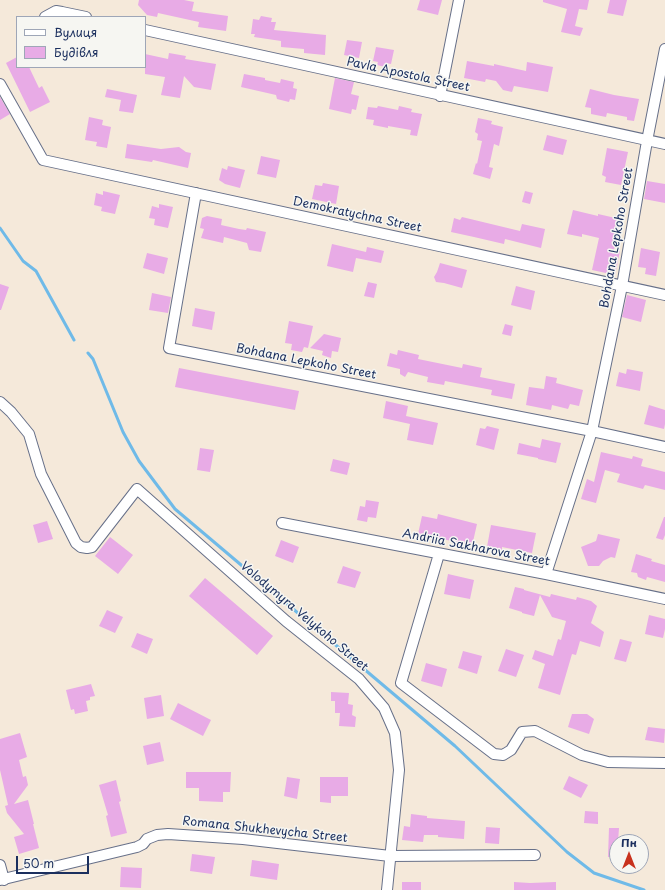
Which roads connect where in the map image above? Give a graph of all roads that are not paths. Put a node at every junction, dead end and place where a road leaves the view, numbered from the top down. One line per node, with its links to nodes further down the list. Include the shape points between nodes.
1 (459, 0): 7 (street)
2 (47, 16): 3 (street, via 56,11)
3 (81, 16)
4 (146, 30): 7 (street, Pavla Apostola Street)
5 (665, 49): 8 (street, Bohdana Lepkoho Street)
6 (0, 84): 10 (street, Demokratychna Street, via 43,160)
7 (440, 96): 8 (street, Pavla Apostola Street)
8 (647, 141): 9 (street, Pavla Apostola Street); 11 (street, Bohdana Lepkoho Street)
9 (665, 144)
10 (196, 193): 11 (street, Demokratychna Street); 14 (street, Bohdana Lepkoho Street, via 169,348)
11 (622, 286): 12 (street, Demokratychna Street); 14 (street, Bohdana Lepkoho Street)
12 (665, 296)
13 (0, 402): 22 (street, Volodymyra Velykoho Street, via 29,434 41,474 76,543 81,548 92,547 137,489 286,622 360,679 384,708 395,733 399,770)
14 (592, 431): 15 (street, Bohdana Lepkoho Street); 18 (street, Bohdana Lepkoho Street)
15 (665, 447)
16 (282, 523): 17 (street, Andriia Sakharova Street)
17 (439, 554): 18 (street, Andriia Sakharova Street); 20 (street, via 401,683 494,754 503,755 511,750 522,732 535,731 582,756 608,762)
18 (546, 574): 19 (street, Andriia Sakharova Street)
19 (665, 599)
20 (665, 763)
21 (535, 855): 22 (street, Romana Shukhevycha Street)
22 (390, 856): 24 (street, Romana Shukhevycha Street, via 243,839 157,834 137,847); 25 (street, Volodymyra Velykoho Street)
23 (0, 865): 24 (street)
24 (2, 880)
25 (387, 890)

